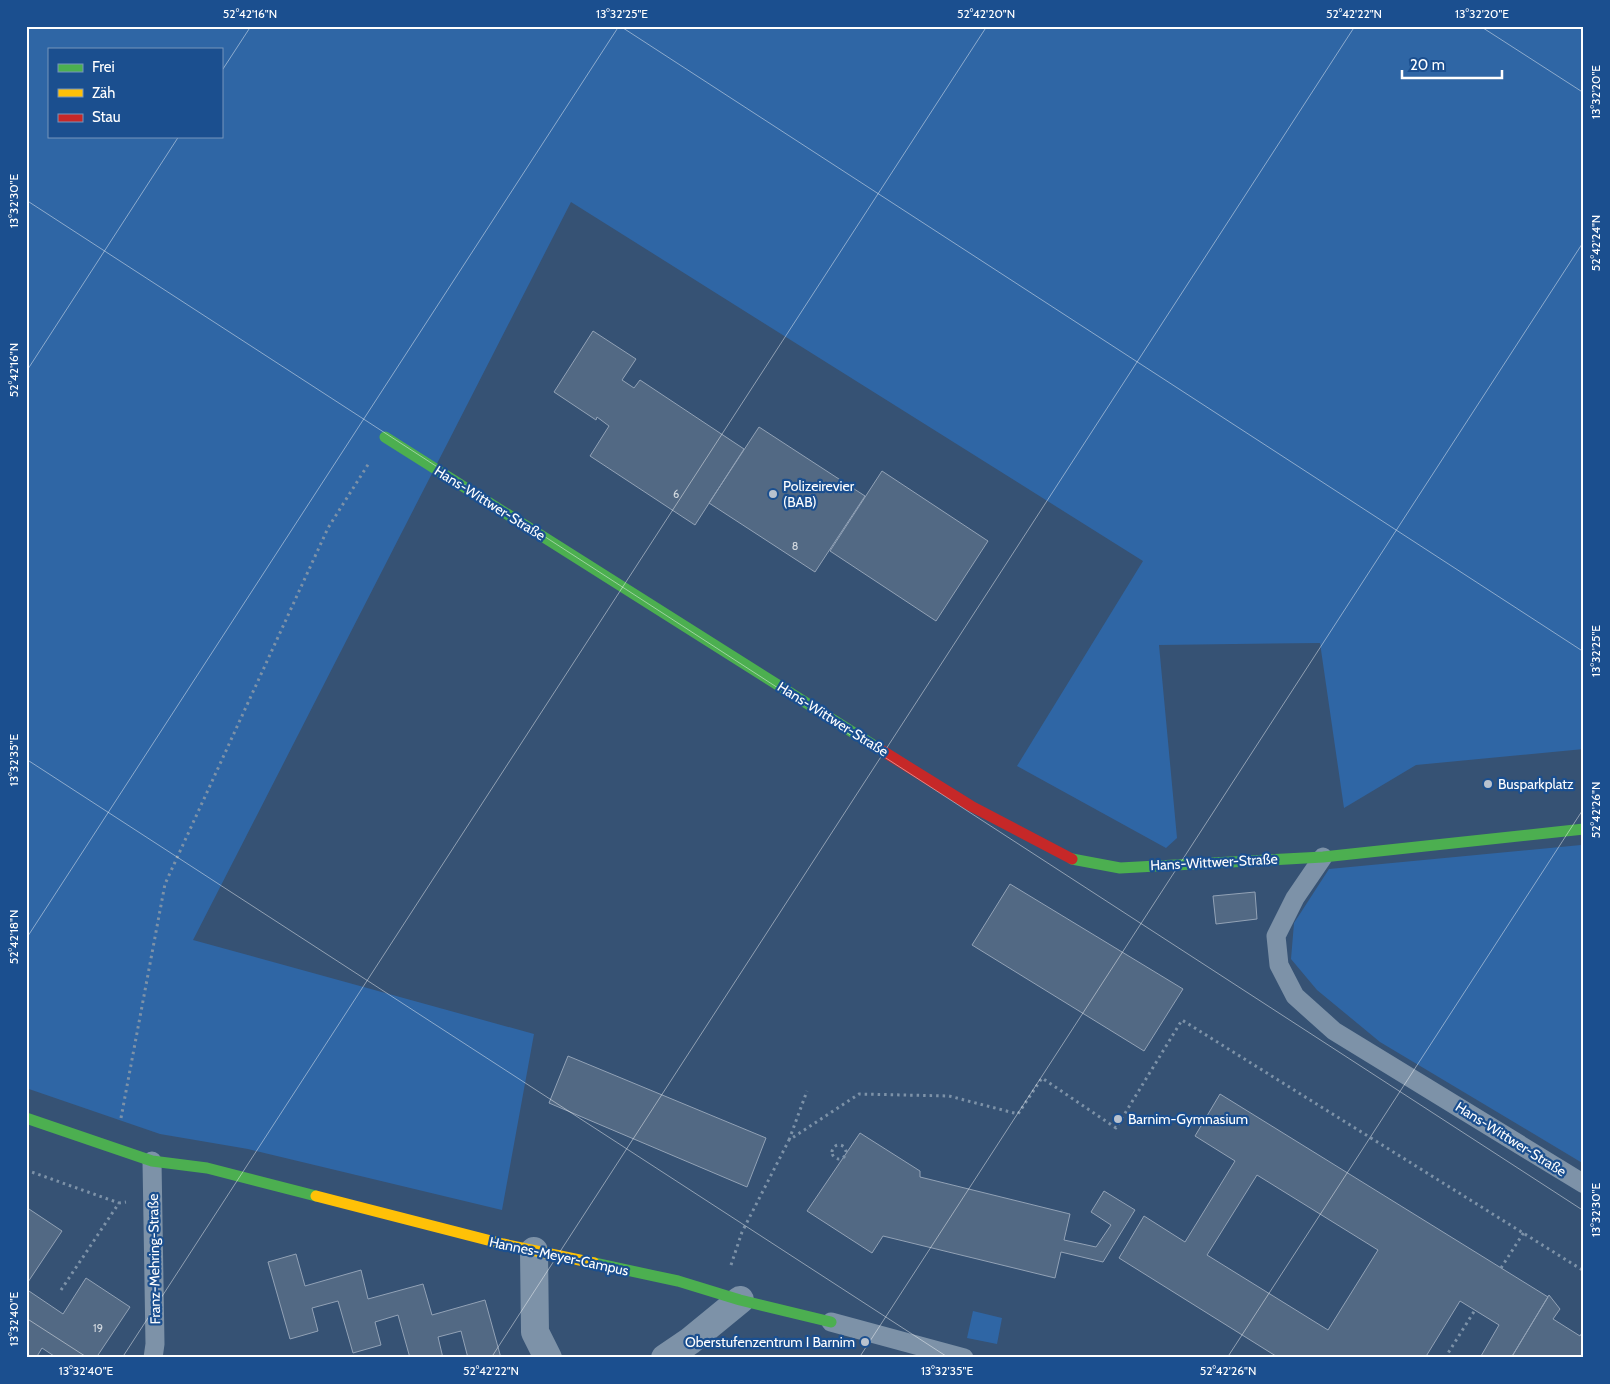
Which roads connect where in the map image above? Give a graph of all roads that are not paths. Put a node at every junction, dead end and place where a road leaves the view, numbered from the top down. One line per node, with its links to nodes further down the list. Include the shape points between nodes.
1 (385, 437): 3 (street, Hans-Wittwer-Straße, via 971,806 1074,860 1120,868)
2 (1584, 829): 3 (street, Hans-Wittwer-Straße)
3 (1323, 857): 6 (lane, Hans-Wittwer-Straße, via 1295,898 1276,936 1279,965 1295,996 1334,1031)
4 (26, 1118): 5 (street, Hannes-Meyer-Campus)
5 (152, 1161): 7 (street, Hannes-Meyer-Campus, via 207,1168); 10 (lane, Franz-Mehring-Straße)
6 (1584, 1184)
7 (534, 1251): 8 (street, Hannes-Meyer-Campus, via 678,1281); 11 (street, via 535,1332)
8 (731, 1298): 9 (street, Hannes-Meyer-Campus); 12 (street, via 690,1341)
9 (831, 1322): 13 (lane, Hannes-Meyer-Campus)
10 (153, 1358)
11 (548, 1358)
12 (665, 1358)
13 (964, 1358)

